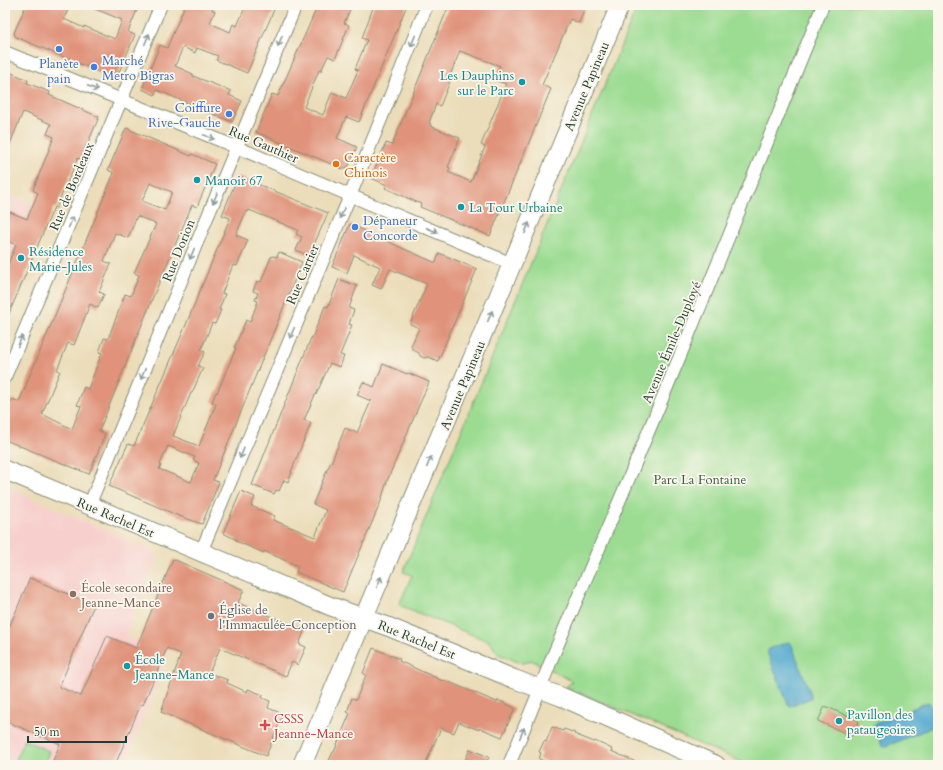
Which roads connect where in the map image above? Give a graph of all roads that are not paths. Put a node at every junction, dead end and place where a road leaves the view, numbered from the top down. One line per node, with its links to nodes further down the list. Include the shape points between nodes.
1 (162, 5): 7 (street, Rue de Bordeaux, one-way to 1)
2 (296, 5): 8 (street, Rue Dorion, one-way to 8)
3 (427, 5): 9 (street, Rue Cartier, one-way to 9)
4 (620, 5): 10 (main road, Avenue Papineau, one-way to 4)
5 (823, 5): 16 (street, Avenue Émile-Duployé, via 688,339)
6 (5, 52): 7 (street, Rue Gauthier, one-way to 7)
7 (121, 100): 8 (street, Rue Gauthier, one-way to 8); 11 (street, Rue de Bordeaux, one-way to 7)
8 (236, 147): 9 (street, Rue Gauthier); 13 (street, Rue Dorion, one-way to 13)
9 (350, 196): 10 (street, Rue Gauthier, one-way to 10); 14 (street, Rue Cartier, one-way to 14)
10 (512, 264): 15 (main road, Avenue Papineau, one-way to 10)
11 (5, 377)
12 (5, 470): 13 (main road, Rue Rachel Est)
13 (89, 506): 14 (main road, Rue Rachel Est)
14 (200, 552): 15 (main road, Rue Rachel Est)
15 (364, 618): 16 (main road, Rue Rachel Est); 18 (main road, Avenue Papineau)
16 (540, 689): 17 (main road, Rue Rachel Est, via 569,700); 19 (street, Avenue Émile-Duployé, one-way to 16)
17 (696, 761): 20 (main road, Rue Rachel Est)
18 (302, 765)
19 (509, 765)
20 (716, 765)

